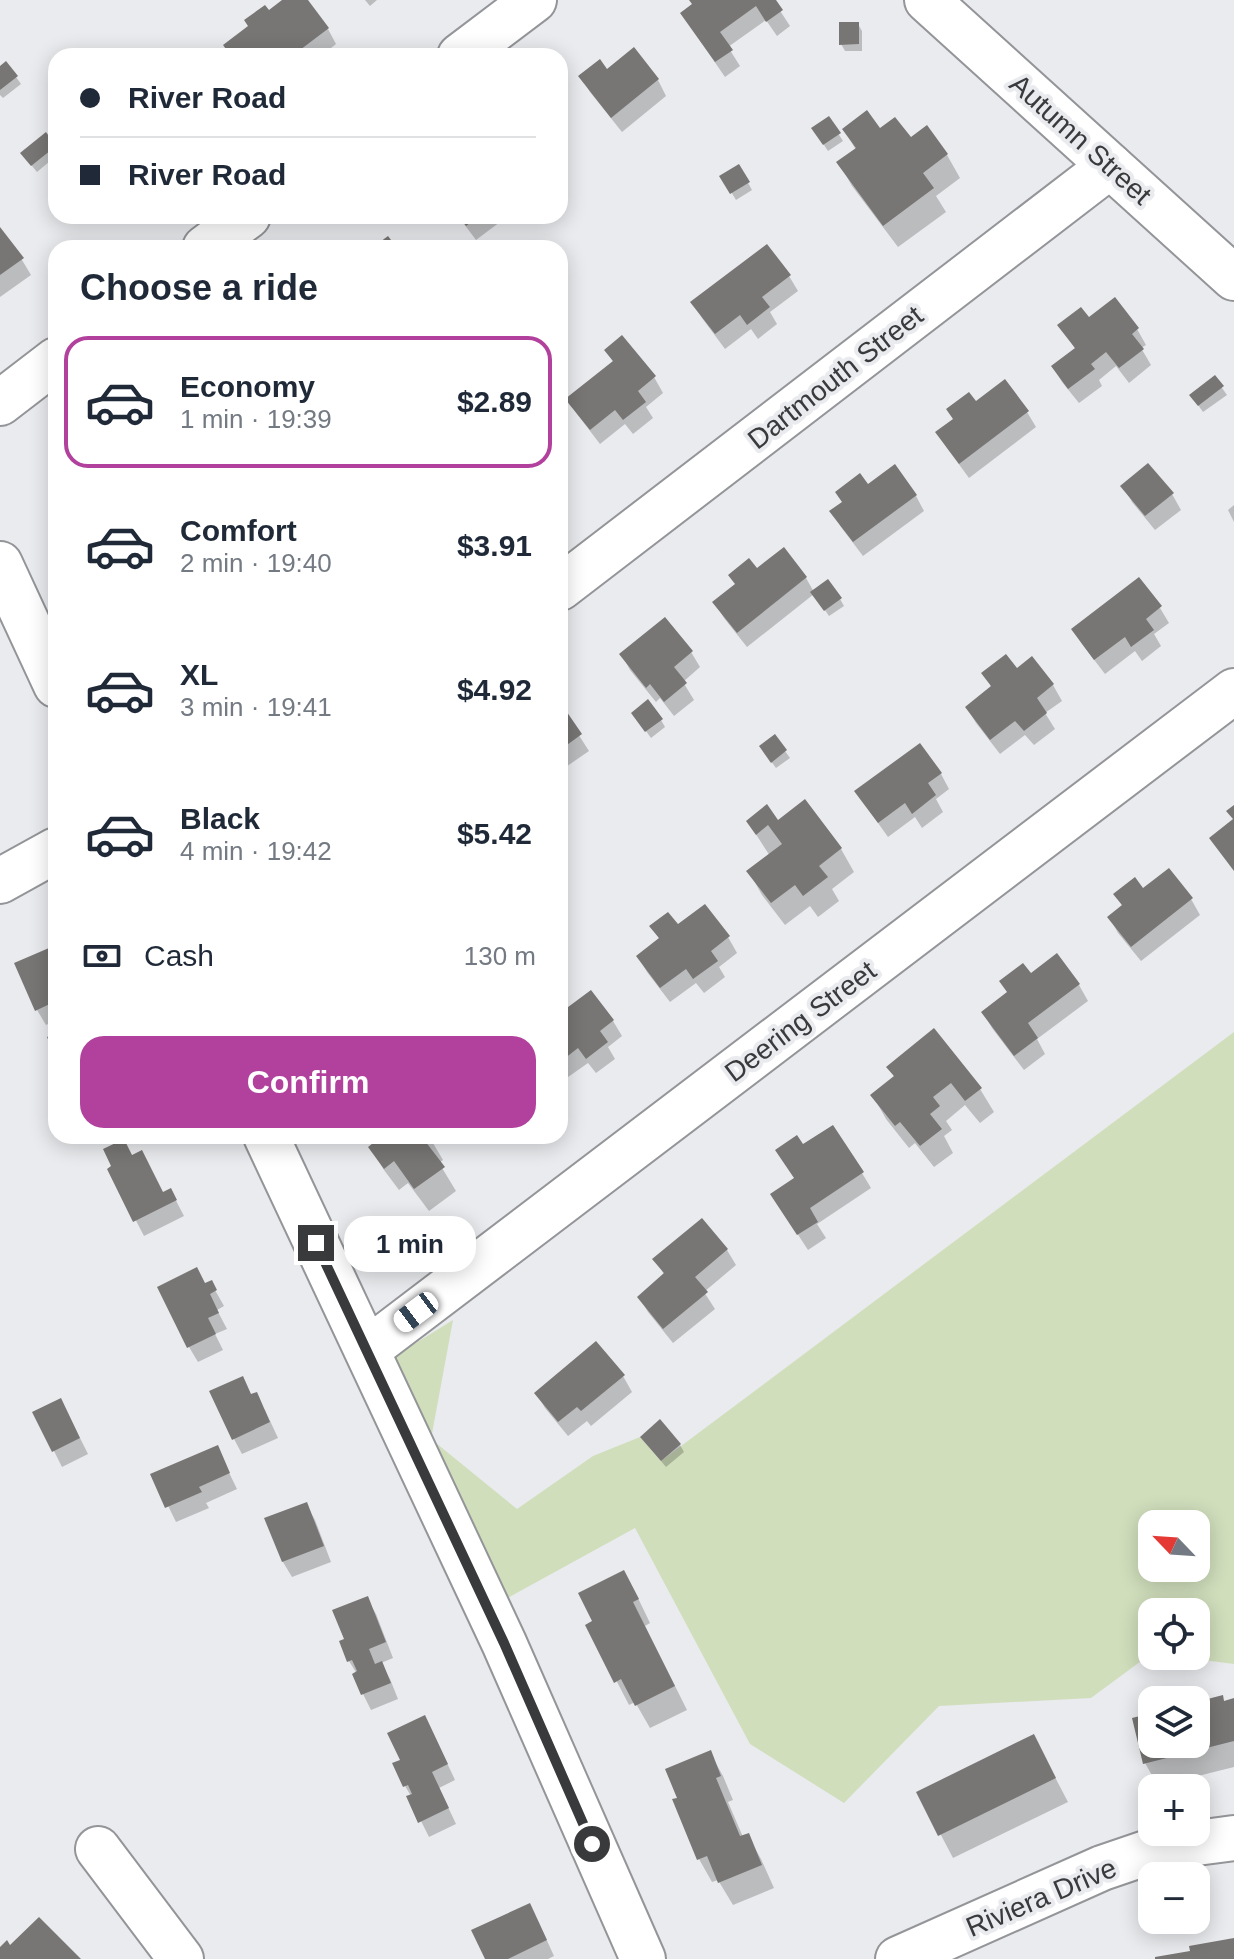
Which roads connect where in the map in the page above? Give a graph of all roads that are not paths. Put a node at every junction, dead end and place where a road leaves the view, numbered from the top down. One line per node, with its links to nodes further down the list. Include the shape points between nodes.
1 (534, 0): 3 (street)
2 (927, 0): 4 (street, Autumn Street)
3 (471, 48)
4 (1110, 166): 7 (street, Autumn Street); 11 (street, Dartmouth Street)
5 (237, 224): 6 (street)
6 (216, 240)
7 (1234, 278)
8 (48, 366): 9 (street)
9 (0, 403)
10 (0, 564): 12 (street)
11 (568, 582)
12 (48, 668)
13 (1234, 691): 17 (street, Deering Street)
14 (48, 854): 15 (street)
15 (0, 881)
16 (270, 1144): 17 (street)
17 (367, 1350): 21 (street)
18 (1234, 1838): 22 (street, Riviera Drive, via 1146,1853 1102,1868)
19 (98, 1849): 20 (street)
20 (181, 1959)
21 (643, 1959)
22 (898, 1959)

